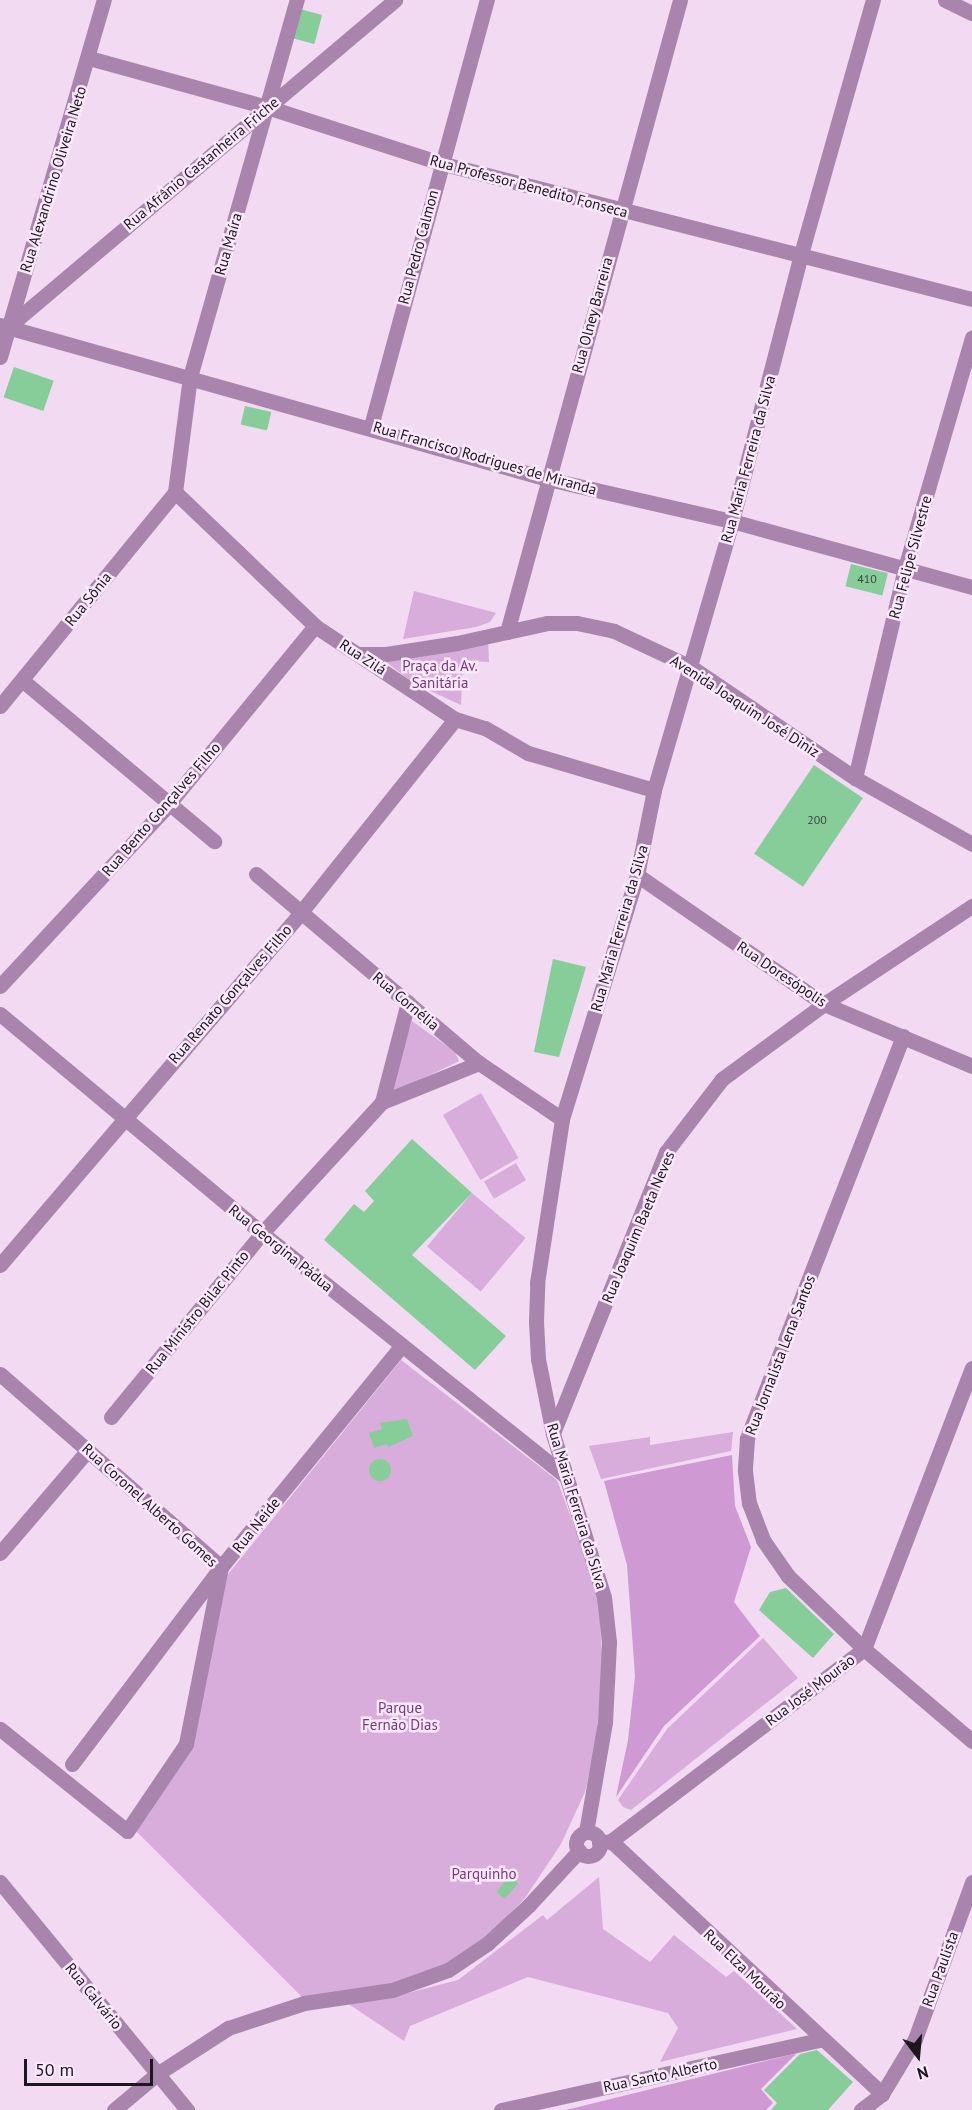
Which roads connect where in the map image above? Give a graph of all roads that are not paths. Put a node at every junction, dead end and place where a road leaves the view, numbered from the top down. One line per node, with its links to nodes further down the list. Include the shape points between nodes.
1 (104, 0): 9 (street, Rua Alexandrino Oliveira Neto)
2 (297, 0): 10 (street, Rua Maíra)
3 (395, 0): 10 (street, Rua Afrânio Castanheira Friche)
4 (487, 0): 11 (street, Rua Pedro Calmon)
5 (680, 0): 12 (street, Rua Olney Barreira)
6 (873, 0): 13 (street, Rua Maria Ferreira da Silva)
7 (945, 0): 8 (street)
8 (972, 13)
9 (89, 58): 10 (street, Rua Professor Benedito Fonseca); 15 (street, Rua Alexandrino Oliveira Neto)
10 (267, 107): 11 (street, Rua Professor Benedito Fonseca); 15 (street, Rua Afrânio Castanheira Friche); 18 (street, Rua Maíra)
11 (440, 163): 12 (street, Rua Professor Benedito Fonseca); 19 (street, Rua Pedro Calmon)
12 (619, 211): 13 (street, Rua Professor Benedito Fonseca); 20 (street, Rua Olney Barreira)
13 (801, 254): 14 (street, Rua Professor Benedito Fonseca); 22 (street, Rua Maria Ferreira da Silva)
14 (972, 299)
15 (4, 326): 17 (street, Rua Alexandrino Oliveira Neto); 18 (street, Rua Francisco Rodrigues de Miranda)
16 (972, 338): 23 (street, Rua Felipe Silvestre)
17 (0, 357)
18 (189, 377): 19 (street, Rua Francisco Rodrigues de Miranda); 21 (street, Rua Maíra)
19 (371, 426): 20 (street, Rua Francisco Rodrigues de Miranda)
20 (548, 479): 22 (street, Rua Francisco Rodrigues de Miranda); 26 (street, Rua Olney Barreira)
21 (175, 492): 25 (street, Rua Zilá); 29 (street, Rua Sônia)
22 (732, 520): 23 (street, Rua Francisco Rodrigues de Miranda); 28 (street, Rua Maria Ferreira da Silva)
23 (905, 568): 24 (street, Rua Francisco Rodrigues de Miranda); 32 (street, Rua Felipe Silvestre)
24 (972, 587)
25 (315, 626): 27 (street, Rua Zilá); 34 (street, Rua Bento Gonçalves Filho)
26 (507, 632): 27 (street, Avenida Joaquim José Diniz, via 386,654); 28 (street, Avenida Joaquim José Diniz, via 547,623 577,623 631,637)
27 (360, 654): 31 (street, Rua Zilá)
28 (691, 667): 32 (street, Avenida Joaquim José Diniz); 33 (street, Rua Maria Ferreira da Silva)
29 (22, 680): 30 (street, Rua Sônia); 34 (street)
30 (0, 705)
31 (455, 719): 33 (street, Rua Zilá, via 485,728 528,753); 40 (street, Rua Renato Gonçalves Filho)
32 (855, 778): 36 (street, Avenida Joaquim José Diniz)
33 (654, 790): 38 (street, Rua Maria Ferreira da Silva)
34 (167, 806): 35 (street); 41 (street, Rua Bento Gonçalves Filho)
35 (214, 842)
36 (972, 844)
37 (256, 874): 40 (street, Rua Cornélia)
38 (636, 875): 43 (street, Rua Doresópolis); 50 (street, Rua Maria Ferreira da Silva)
39 (972, 906): 43 (street, Rua Joaquim Baeta Neves)
40 (301, 912): 42 (street, Rua Cornélia); 49 (street, Rua Renato Gonçalves Filho)
41 (0, 986)
42 (408, 1002): 46 (street, Rua Cornélia); 48 (street, Rua Ministro Bilac Pinto)
43 (824, 1004): 45 (street, Rua Doresópolis); 57 (street, Rua Joaquim Baeta Neves, via 722,1079 666,1152)
44 (0, 1014): 49 (street, Rua Georgina Pádua)
45 (903, 1036): 47 (street, Rua Doresópolis); 62 (street, Rua Jornalista Lena Santos, via 747,1439 749,1503 764,1540 788,1576)
46 (479, 1063): 48 (street, Rua Ministro Bilac Pinto); 50 (street, Rua Cornélia)
47 (972, 1066)
48 (382, 1102): 51 (street, Rua Ministro Bilac Pinto)
49 (123, 1117): 51 (street, Rua Georgina Pádua); 52 (street, Rua Renato Gonçalves Filho)
50 (562, 1119): 57 (street, Rua Maria Ferreira da Silva, via 537,1283 538,1359)
51 (262, 1233): 53 (street, Rua Georgina Pádua); 56 (street, Rua Ministro Bilac Pinto)
52 (0, 1265)
53 (401, 1346): 59 (street, Rua Georgina Pádua); 61 (street, Rua Neide)
54 (972, 1368): 62 (street, Rua José Mourão)
55 (0, 1374): 58 (street, Rua Coronel Alberto Gomes)
56 (111, 1417)
57 (553, 1434): 59 (street, Rua Maria Ferreira da Silva)
58 (88, 1450): 60 (street); 61 (street, Rua Coronel Alberto Gomes)
59 (567, 1477): 66 (street, Rua Maria Ferreira da Silva, via 597,1566 609,1642 605,1722)
60 (0, 1553)
61 (221, 1567): 63 (street, Rua Coronel Alberto Gomes, via 186,1744 127,1831); 65 (street, Rua Neide)
62 (864, 1649): 64 (street, Rua Jornalista Lena Santos); 67 (street, Rua José Mourão)
63 (0, 1729)
64 (972, 1741)
65 (72, 1764)
66 (586, 1832): 67 (street, Rua Elza Mourão); 68 (street, Rua Maria Ferreira da Silva, via 577,1839)
67 (605, 1842): 68 (street, Rua José Mourão, via 592,1854); 71 (street, Rua Elza Mourão)
68 (579, 1851): 72 (street, via 488,1943 448,1970 392,1990 304,2003 228,2028)
69 (0, 1882): 72 (street, Rua Calvário)
70 (972, 1882): 73 (street, Rua Paulista, via 915,2039)
71 (820, 2040): 73 (street, Rua Elza Mourão); 76 (street, Rua Santo Alberto)
72 (157, 2074): 74 (street); 75 (street, Rua Calvário)
73 (882, 2094): 77 (street, Rua Paulista)
74 (114, 2110)
75 (188, 2110)
76 (501, 2110)
77 (861, 2110)

